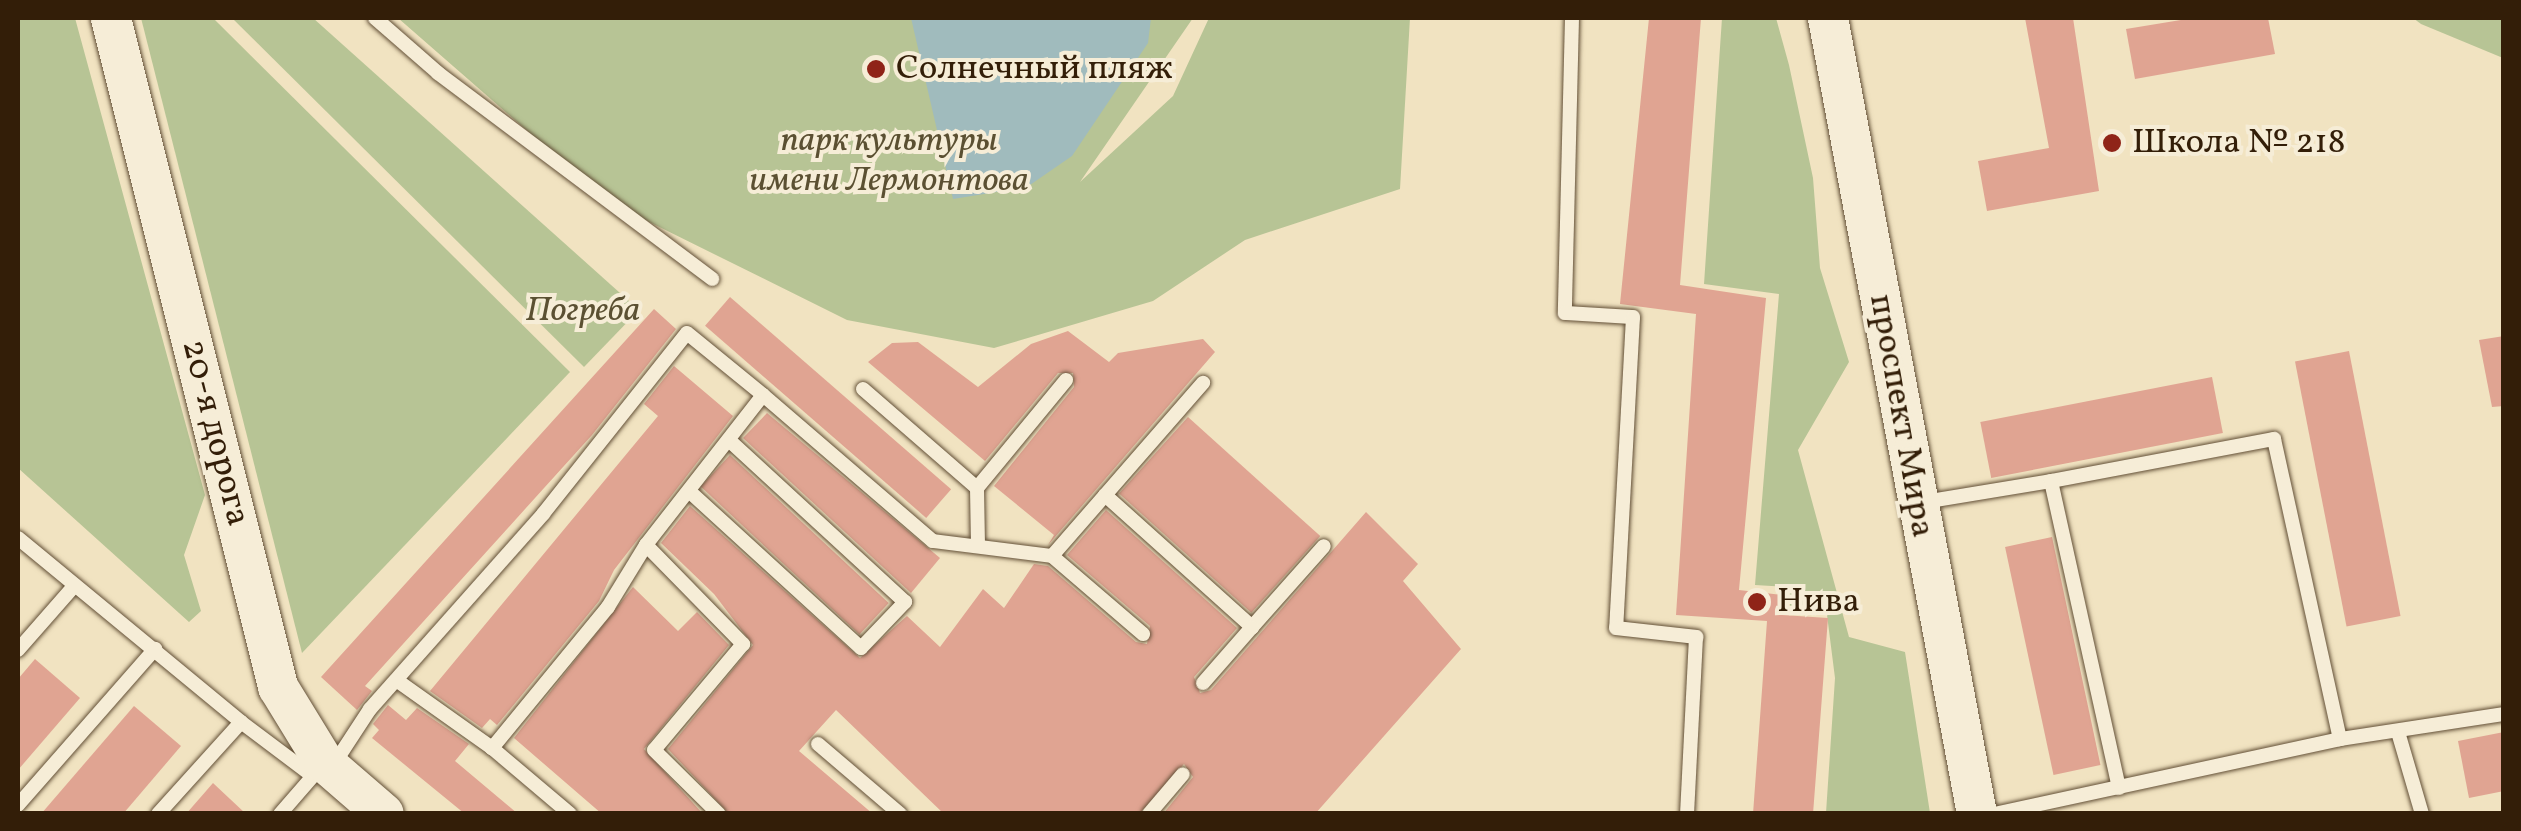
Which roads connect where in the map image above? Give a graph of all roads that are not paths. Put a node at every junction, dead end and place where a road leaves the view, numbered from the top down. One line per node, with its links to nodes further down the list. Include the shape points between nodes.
1 (111, 18): 34 (main road, 20-я дорога, via 278,687)
2 (375, 18): 5 (lane, via 438,74)
3 (1572, 18): 45 (lane, via 1565,313 1633,317 1616,628 1696,637)
4 (1828, 18): 15 (main road, проспект Мира)
5 (712, 279)
6 (1066, 380): 12 (lane)
7 (1203, 383): 14 (lane)
8 (863, 388): 12 (lane)
9 (763, 396): 10 (lane); 18 (lane, via 933,541); 26 (lane, via 688,333)
10 (731, 442): 13 (lane); 13 (lane, via 905,602 862,648)
11 (2051, 481): 15 (lane); 31 (lane, via 2274,439); 36 (lane)
12 (977, 488): 18 (lane)
13 (689, 490): 17 (lane)
14 (1105, 495): 20 (lane); 22 (lane)
15 (1916, 504): 46 (main road, проспект Мира)
16 (18, 538): 21 (lane)
17 (646, 545): 33 (lane, via 608,607); 42 (lane, via 744,644 654,750)
18 (978, 546): 20 (lane)
19 (1324, 546): 22 (lane)
20 (1052, 556): 23 (lane)
21 (75, 585): 24 (lane); 25 (lane)
22 (1252, 626): 27 (lane)
23 (1143, 634)
24 (154, 649): 29 (lane); 37 (lane)
25 (18, 650)
26 (399, 682): 33 (lane); 34 (lane)
27 (1203, 683)
28 (2504, 714): 30 (lane)
29 (242, 722): 34 (lane); 39 (lane)
30 (2398, 732): 31 (lane); 48 (lane)
31 (2340, 739): 36 (lane)
32 (818, 744): 43 (lane)
33 (492, 748): 41 (lane)
34 (323, 769): 38 (main road, 20-я дорога); 40 (lane)
35 (1183, 774): 44 (lane)
36 (2120, 788): 47 (lane)
37 (18, 805)
38 (372, 810)
39 (158, 814)
40 (280, 814)
41 (570, 814)
42 (719, 814)
43 (900, 814)
44 (1148, 814)
45 (1688, 814)
46 (1976, 814)
47 (1994, 814)
48 (2422, 814)

